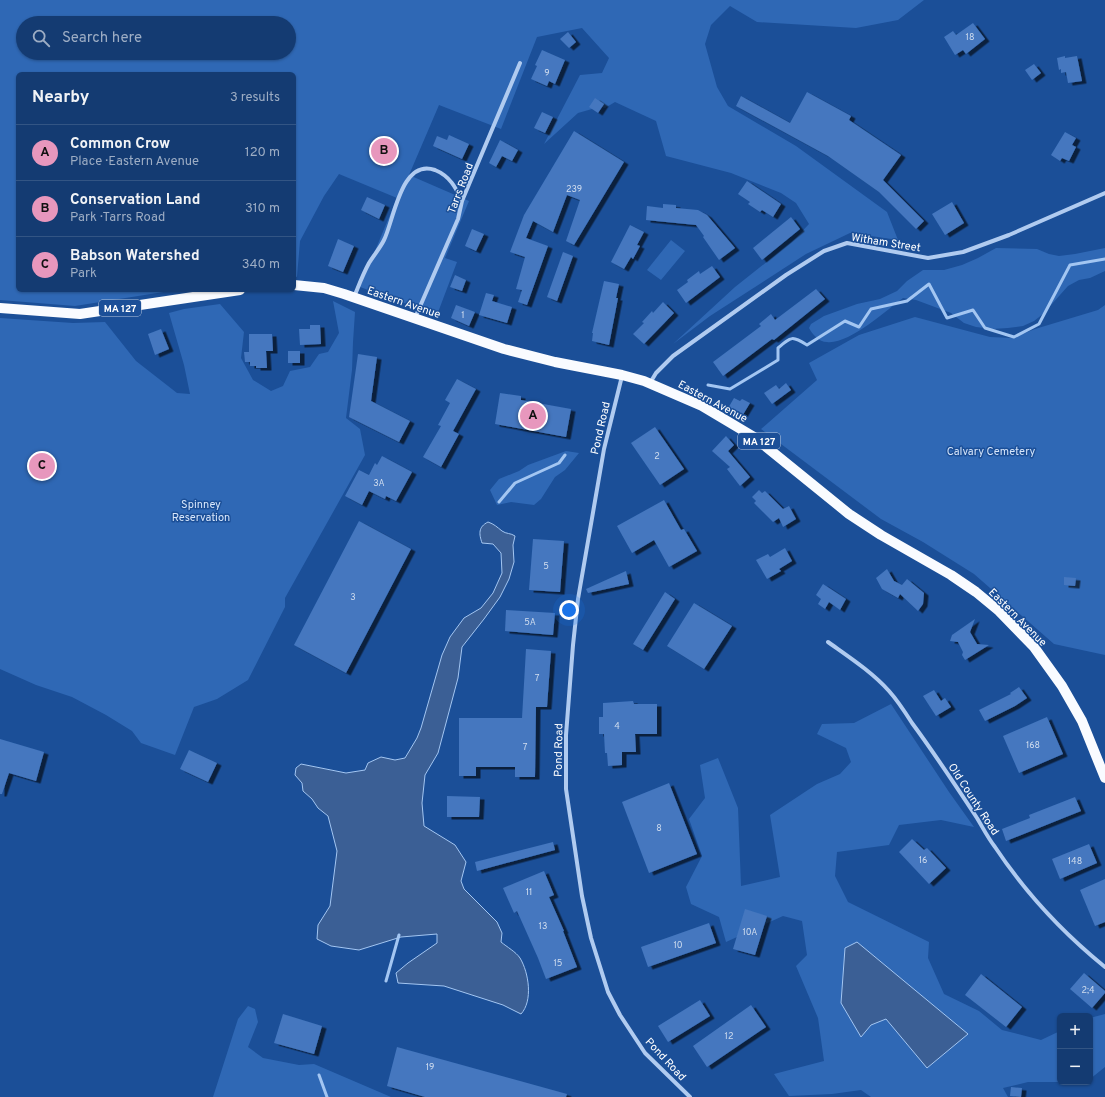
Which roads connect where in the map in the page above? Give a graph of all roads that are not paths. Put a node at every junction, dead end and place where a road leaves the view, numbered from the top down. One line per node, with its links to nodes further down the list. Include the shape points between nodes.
1 (520, 63): 3 (street, Tarrs Road)
2 (1105, 193): 10 (street, Witham Street, via 963,252 928,258 847,243 824,251 673,356)
3 (462, 201): 6 (street, via 449,178 440,172 420,170 410,178 402,188 385,239 369,264); 8 (street, Tarrs Road, via 458,219)
4 (296, 285): 6 (main road, Eastern Avenue / MA 127, via 324,288)
5 (227, 292): 7 (main road, MA 127, via 80,314)
6 (354, 297): 8 (main road, Eastern Avenue / MA 127)
7 (0, 308)
8 (415, 318): 9 (main road, Eastern Avenue / MA 127, via 504,350)
9 (622, 375): 10 (main road, Eastern Avenue / MA 127); 14 (street, Pond Road, via 604,449 578,599 566,736 566,789 582,896 591,938 608,992 645,1052)
10 (650, 383): 12 (main road, Eastern Avenue / MA 127, via 702,406 754,437 849,514 951,575 999,611 1034,647 1062,686 1082,721)
11 (828, 642): 13 (street, Old County Road, via 889,691 1014,874 1081,948)
12 (1105, 778)
13 (1105, 967)
14 (690, 1097)

